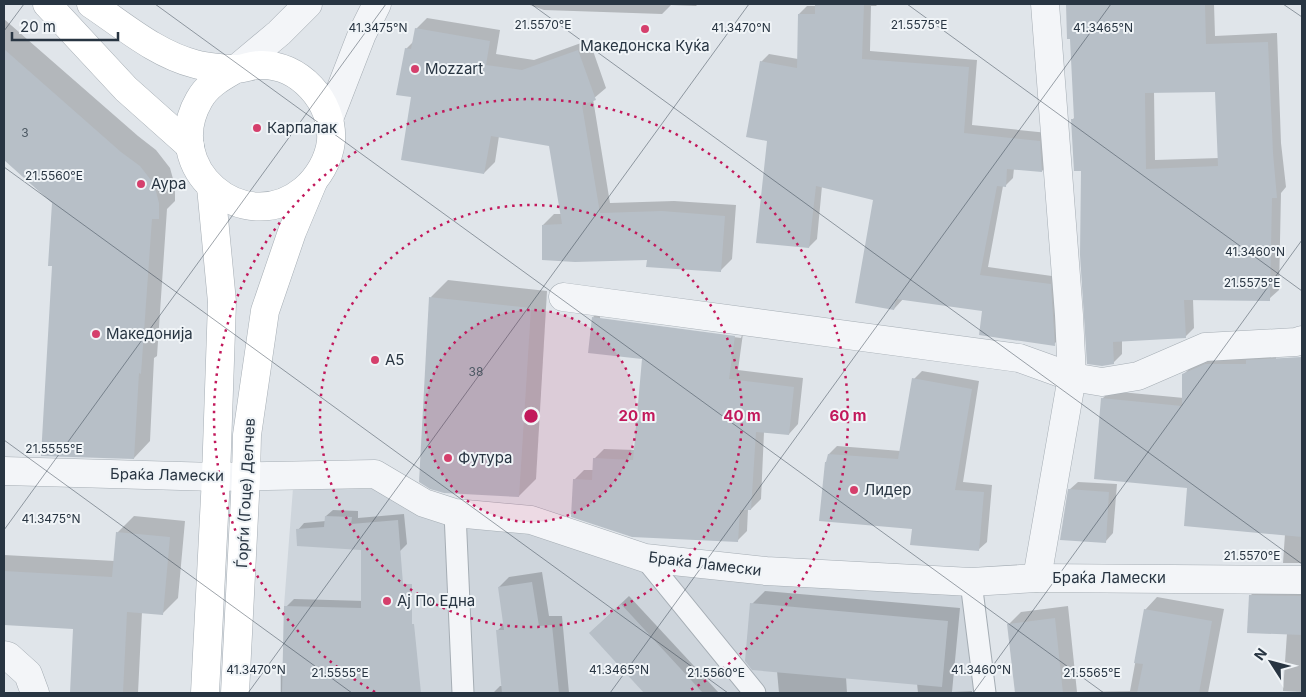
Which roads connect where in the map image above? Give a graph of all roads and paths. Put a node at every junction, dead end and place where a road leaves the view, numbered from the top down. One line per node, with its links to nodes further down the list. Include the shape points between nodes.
1 (47, 4): 8 (main road, via 126,89)
2 (91, 4): 6 (main road, via 158,50 195,64)
3 (308, 4): 6 (street)
4 (377, 4): 7 (street)
5 (1045, 4): 13 (street)
6 (236, 69): 7 (main road, via 259,65 283,68 314,91); 8 (main road, via 215,81 199,99 190,122)
7 (329, 118): 9 (main road, via 331,141 325,163)
8 (190, 146): 10 (main road, via 197,169)
9 (313, 182): 10 (main road, via 295,197 274,205 251,206 230,200); 15 (main road, Ѓорѓи (Гоце) Делчев, via 265,311 247,435)
10 (211, 187): 16 (main road, Ѓорѓи (Гоце) Делчев, via 222,302)
11 (563, 297): 13 (street, via 1019,358)
12 (1302, 340): 13 (street, via 1205,346 1138,376 1102,382)
13 (1072, 377): 19 (street)
14 (4, 471): 16 (street, Браќа Ламески)
15 (246, 476): 16 (street, Браќа Ламески); 17 (street, Браќа Ламески, via 375,474 424,503); 25 (main road, Ѓорѓи (Гоце) Делчев)
16 (216, 477): 24 (main road, Ѓорѓи (Гоце) Делчев)
17 (455, 513): 18 (street, Браќа Ламески, via 531,520); 26 (street)
18 (646, 558): 21 (street, Браќа Ламески, via 766,571); 27 (street)
19 (1037, 578): 20 (street, Браќа Ламески); 21 (street, Браќа Ламески)
20 (1302, 580)
21 (970, 582): 28 (street)
22 (4, 656): 23 (street, via 28,674)
23 (35, 693)
24 (205, 693)
25 (235, 693)
26 (464, 693)
27 (755, 693)
28 (985, 693)

